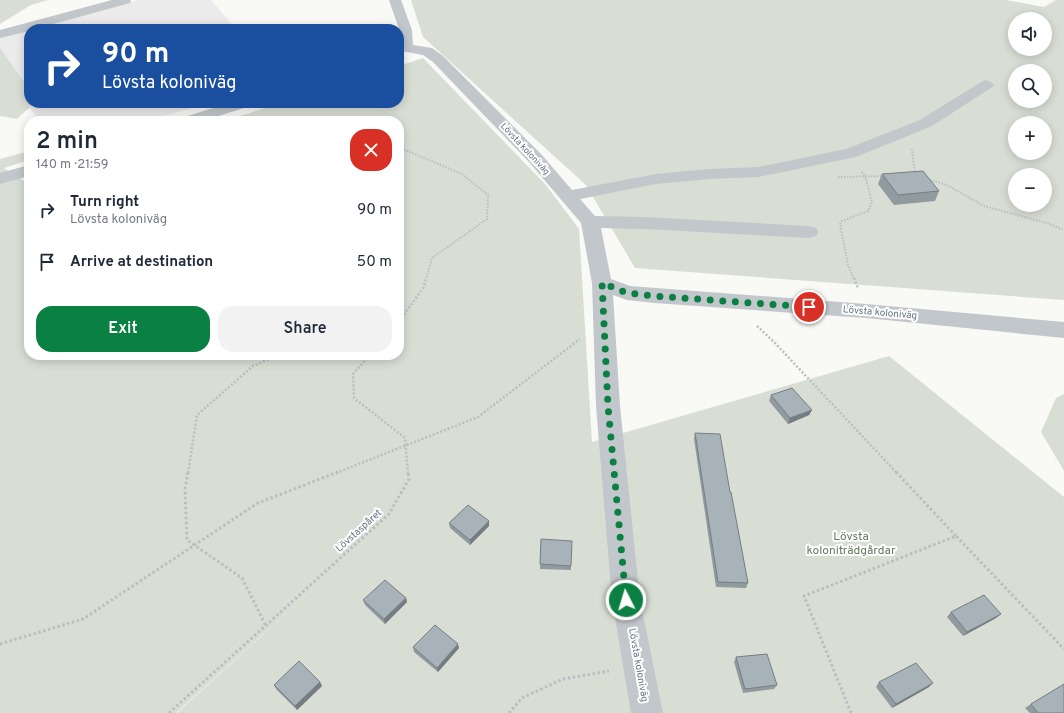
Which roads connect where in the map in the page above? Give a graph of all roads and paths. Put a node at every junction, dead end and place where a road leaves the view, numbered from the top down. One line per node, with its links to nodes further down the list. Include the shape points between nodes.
1 (125, 0): 3 (street)
2 (395, 0): 4 (street)
3 (40, 24)
4 (403, 24)
5 (404, 26): 8 (street, via 407,41)
6 (24, 28): 7 (street)
7 (0, 34)
8 (404, 46)
9 (404, 50): 18 (street, Lövsta koloniväg, via 427,51 438,59 535,158)
10 (986, 85): 14 (street, via 926,123)
11 (229, 108): 12 (street)
12 (204, 116)
13 (404, 149): 25 (path, via 462,174 488,195 487,219 432,258 424,287)
14 (850, 153): 18 (street, via 758,172 656,180); 24 (path, via 865,176 872,202 868,211 842,220 840,224 848,265)
15 (24, 172): 17 (street)
16 (915, 175): 20 (path, via 947,185 984,206)
17 (0, 179)
18 (568, 196): 19 (street, Lövsta koloniväg)
19 (590, 222): 21 (street, via 645,222); 22 (street, Lövsta koloniväg)
20 (1064, 230)
21 (809, 232)
22 (602, 283): 23 (street, Lövsta koloniväg, via 627,293 654,296); 27 (street, Lövsta koloniväg)
23 (726, 295): 24 (street, Lövsta koloniväg); 33 (path, via 774,342)
24 (866, 311): 28 (street, Lövsta koloniväg)
25 (404, 314)
26 (1024, 315): 28 (street)
27 (604, 320): 32 (path, via 478,417); 38 (street, Lövsta koloniväg, via 608,406 626,600)
28 (1003, 324): 29 (street, Lövsta koloniväg)
29 (1064, 330)
30 (267, 360): 34 (path, via 253,366 197,415 185,489 188,540)
31 (366, 360): 32 (path, Lövstaspåret, via 353,374 354,398 405,438)
32 (406, 446): 34 (path, via 258,503); 35 (path, Lövstaspåret, via 409,479 389,514)
33 (956, 536): 37 (path); 42 (path, via 804,596)
34 (194, 545): 35 (path, via 242,578); 36 (path, via 83,619)
35 (266, 626): 39 (path, Lövstaspåret)
36 (0, 644)
37 (1064, 650)
38 (639, 666): 40 (path, via 563,679 522,698); 41 (street, Lövsta koloniväg)
39 (169, 713)
40 (509, 713)
41 (647, 713)
42 (851, 713)

